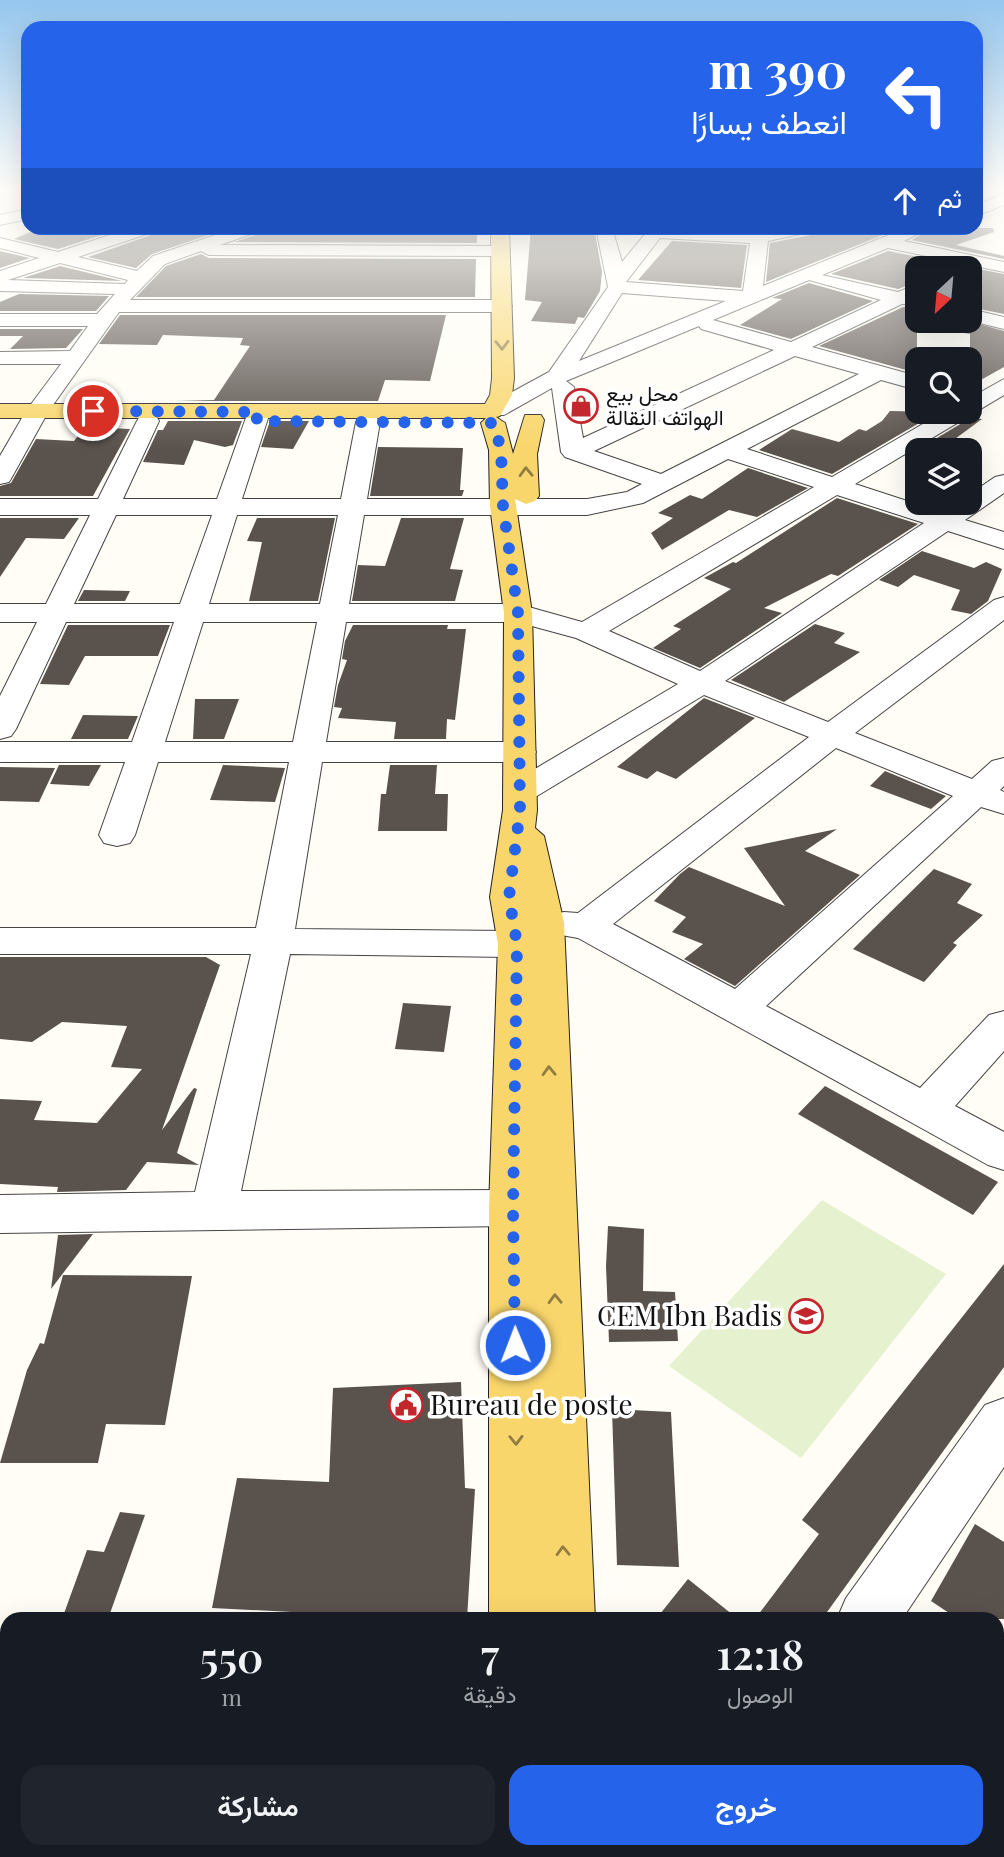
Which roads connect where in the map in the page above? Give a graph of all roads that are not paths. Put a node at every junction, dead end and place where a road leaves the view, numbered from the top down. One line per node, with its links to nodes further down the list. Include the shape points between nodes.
1 (114, 276): 13 (street)
2 (144, 276): 13 (street)
3 (251, 276): 19 (street)
4 (315, 276): 20 (street)
5 (501, 276): 21 (main road)
6 (517, 276): 38 (main road, via 520,376)
7 (615, 276): 14 (street)
8 (623, 276): 14 (street)
9 (755, 276): 17 (street)
10 (806, 276): 17 (street)
11 (824, 276): 12 (street)
12 (817, 279): 16 (street); 24 (street)
13 (137, 283): 15 (street); 22 (street)
14 (617, 283): 17 (street); 32 (street)
15 (0, 286)
16 (905, 296)
17 (752, 297): 32 (street)
18 (905, 300): 25 (street)
19 (237, 306): 20 (street); 22 (street)
20 (307, 306): 21 (street, via 378,299)
21 (502, 306): 41 (main road, one-way to 41, via 503,379)
22 (108, 313): 23 (street); 26 (street)
23 (0, 320)
24 (708, 325): 25 (street); 32 (street)
25 (794, 348): 28 (street); 47 (street)
26 (77, 357): 27 (street); 31 (street)
27 (0, 358)
28 (879, 372): 29 (street); 46 (street)
29 (905, 380)
30 (36, 381): 31 (street)
31 (59, 381): 39 (street)
32 (560, 382): 38 (street); 47 (street)
33 (1004, 386): 34 (street)
34 (982, 398)
35 (982, 405): 36 (street)
36 (1004, 407)
37 (0, 411): 39 (main road)
38 (531, 411): 41 (main road, via 513,408); 54 (main road, one-way to 38)
39 (35, 416): 40 (main road); 42 (main road); 43 (main road); 48 (street)
40 (258, 417): 41 (main road); 43 (main road); 44 (main road); 52 (street)
41 (493, 417): 44 (main road); 54 (main road)
42 (0, 421)
43 (148, 421): 56 (street)
44 (368, 422): 53 (street)
45 (937, 424): 51 (street)
46 (725, 450): 50 (street); 51 (street)
47 (573, 452): 50 (street)
48 (0, 477)
49 (1004, 482): 57 (street)
50 (662, 483): 54 (street, via 610,504)
51 (835, 486): 57 (street); 65 (street)
52 (228, 506): 53 (street); 56 (street); 62 (street)
53 (352, 506): 54 (street); 63 (street)
54 (515, 506): 64 (main road)
55 (0, 507): 56 (street)
56 (106, 507): 61 (street)
57 (944, 521): 58 (street); 66 (street)
58 (1004, 541)
59 (1004, 606): 68 (street)
60 (0, 612): 61 (street)
61 (54, 612): 62 (street); 67 (street)
62 (192, 612): 63 (street); 70 (street)
63 (333, 613): 64 (street); 71 (street)
64 (518, 613): 65 (street); 72 (main road)
65 (586, 632): 66 (street)
66 (702, 682): 68 (street); 75 (street)
67 (0, 729)
68 (832, 735): 74 (street); 77 (street)
69 (0, 752): 70 (street)
70 (144, 752): 71 (street); 76 (street)
71 (306, 752): 72 (street); 79 (street)
72 (519, 752): 75 (main road)
73 (1004, 768): 74 (street)
74 (990, 799): 80 (street)
75 (520, 801): 77 (main road, via 509,897)
76 (117, 835)
77 (549, 931): 79 (street); 80 (street); 84 (main road); 88 (main road, one-way to 77)
78 (0, 941): 79 (street)
79 (273, 941): 85 (street)
80 (737, 1010): 82 (street)
81 (1004, 1025): 82 (street)
82 (925, 1110): 83 (street)
83 (1004, 1153)
84 (513, 1208): 85 (street); 89 (main road, one-way to 89)
85 (214, 1210): 86 (street)
86 (0, 1214)
87 (1004, 1422): 90 (street)
88 (559, 1612)
89 (559, 1612)
90 (872, 1612)

